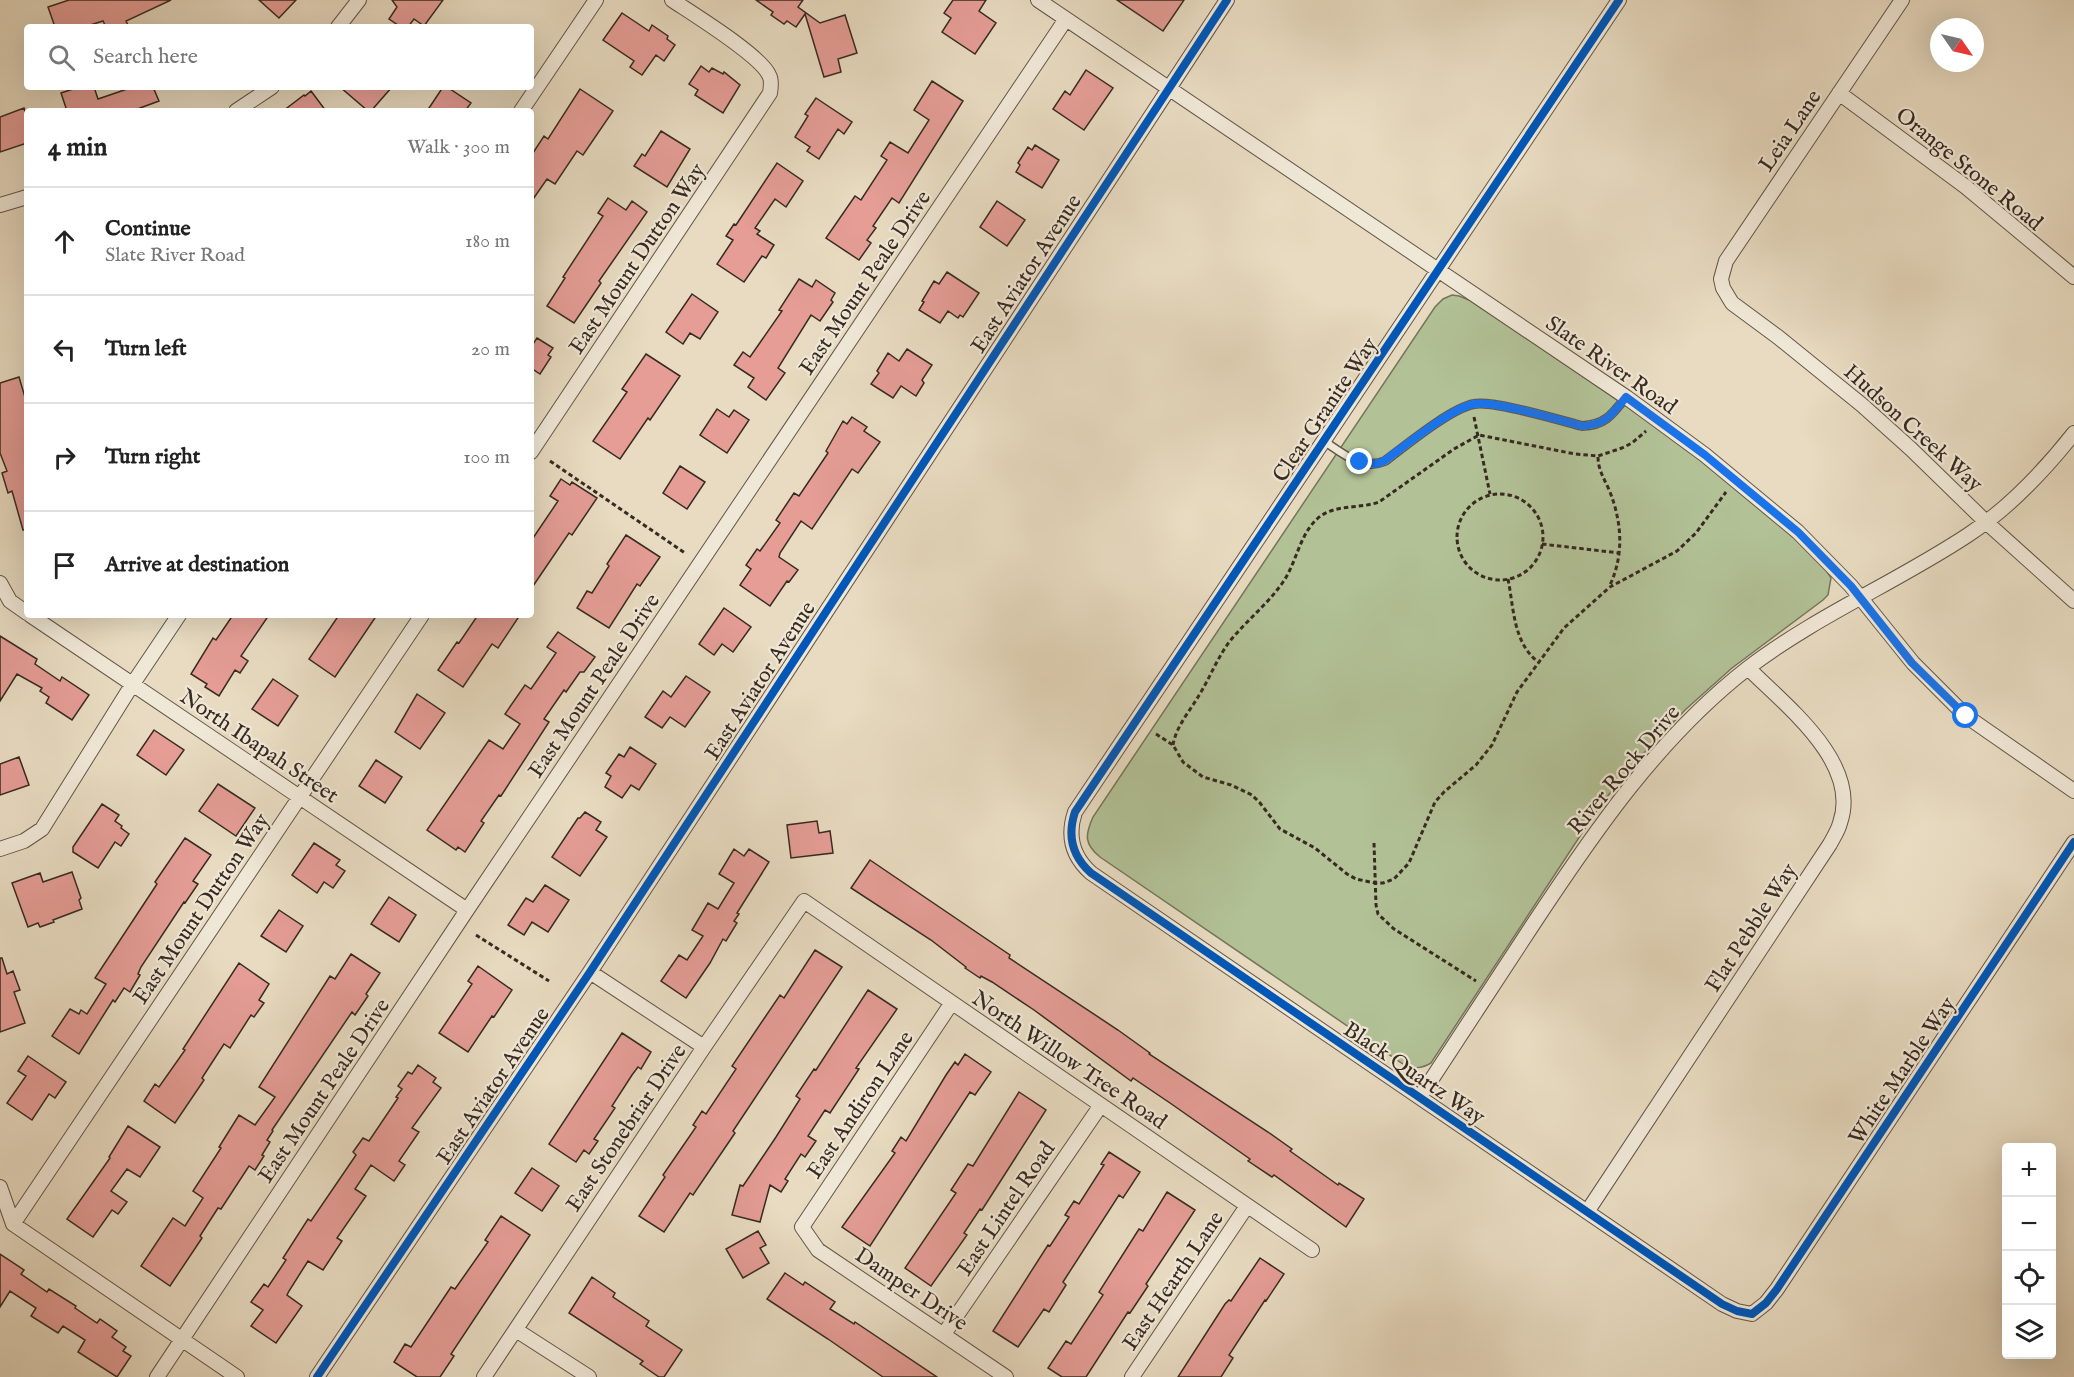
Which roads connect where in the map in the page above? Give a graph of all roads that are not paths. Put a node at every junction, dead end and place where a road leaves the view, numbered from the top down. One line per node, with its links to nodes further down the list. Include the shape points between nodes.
1 (359, 0): 9 (street)
2 (596, 0): 14 (street)
3 (672, 0): 23 (street, East Mount Dutton Way, via 754,57 769,75 770,93)
4 (1038, 0): 8 (street, Slate River Road)
5 (1227, 0): 10 (street, East Aviator Avenue)
6 (1620, 0): 17 (street, Clear Granite Way)
7 (1902, 0): 12 (street, Leia Lane)
8 (1066, 19): 10 (street, Slate River Road); 40 (street, East Mount Peale Drive)
9 (340, 24)
10 (1167, 89): 17 (street, Slate River Road); 41 (street, East Aviator Avenue)
11 (268, 90): 13 (street)
12 (1839, 93): 18 (street, Orange Stone Road, via 1958,181); 19 (street, Leia Lane, via 1726,261)
13 (240, 108)
14 (523, 108)
15 (24, 198): 16 (street)
16 (0, 205)
17 (1438, 271): 20 (street, Slate River Road); 22 (street, Clear Granite Way)
18 (2074, 277)
19 (1723, 288): 24 (street, Hudson Creek Way, via 1732,303 1862,405)
20 (1626, 397): 22 (lane, via 1608,418 1582,426 1490,404 1472,404 1455,411 1376,464 1360,462); 26 (street, Slate River Road, via 1791,525)
21 (2074, 433): 24 (street, River Rock Drive, via 2034,480)
22 (1324, 441): 37 (street, Clear Granite Way, via 1075,812)
23 (534, 448)
24 (1986, 522): 26 (street, River Rock Drive); 27 (street, Hudson Creek Way)
25 (0, 583): 28 (street, North Ibapah Street, via 10,602)
26 (1860, 598): 32 (street, River Rock Drive); 34 (street, Slate River Road, via 1912,663 1966,716)
27 (2074, 600)
28 (24, 611)
29 (34, 618): 33 (street, North Ibapah Street)
30 (177, 618): 33 (street)
31 (420, 618): 35 (street, East Mount Dutton Way)
32 (1748, 668): 44 (street, River Rock Drive, via 1683,727 1617,802); 48 (street, Flat Pebble Way, via 1829,754 1839,774 1843,808 1840,824)
33 (132, 685): 35 (street, North Ibapah Street); 38 (street, via 42,830)
34 (2074, 791)
35 (300, 797): 40 (street, North Ibapah Street); 49 (street, East Mount Dutton Way)
36 (2074, 842): 52 (street, White Marble Way, via 1778,1289)
37 (1071, 843): 44 (street, Black Quartz Way, via 1091,873)
38 (0, 849)
39 (804, 901): 42 (street, North Willow Tree Road); 43 (street, East Stonebriar Drive)
40 (468, 910): 55 (street, East Mount Peale Drive)
41 (590, 972): 43 (street); 58 (street, East Aviator Avenue)
42 (951, 1004): 45 (street, North Willow Tree Road); 50 (street, East Andiron Lane)
43 (704, 1047): 53 (street, East Stonebriar Drive)
44 (1420, 1097): 48 (street, Black Quartz Way)
45 (1101, 1105): 47 (street, North Willow Tree Road); 54 (street, East Lintel Road)
46 (0, 1187): 49 (street)
47 (1247, 1206): 51 (street, North Willow Tree Road); 62 (street, East Hearth Lane)
48 (1587, 1212): 52 (street, Black Quartz Way, via 1722,1304)
49 (13, 1224): 55 (street)
50 (802, 1227): 54 (street, Damper Drive, via 818,1250)
51 (1312, 1250)
52 (1752, 1314)
53 (516, 1330): 59 (street, East Stonebriar Drive); 60 (street)
54 (944, 1334): 61 (street, Damper Drive)
55 (183, 1339): 56 (street, East Mount Peale Drive); 57 (street)
56 (157, 1377)
57 (237, 1377)
58 (317, 1377)
59 (484, 1377)
60 (589, 1377)
61 (1006, 1377)
62 (1132, 1377)

